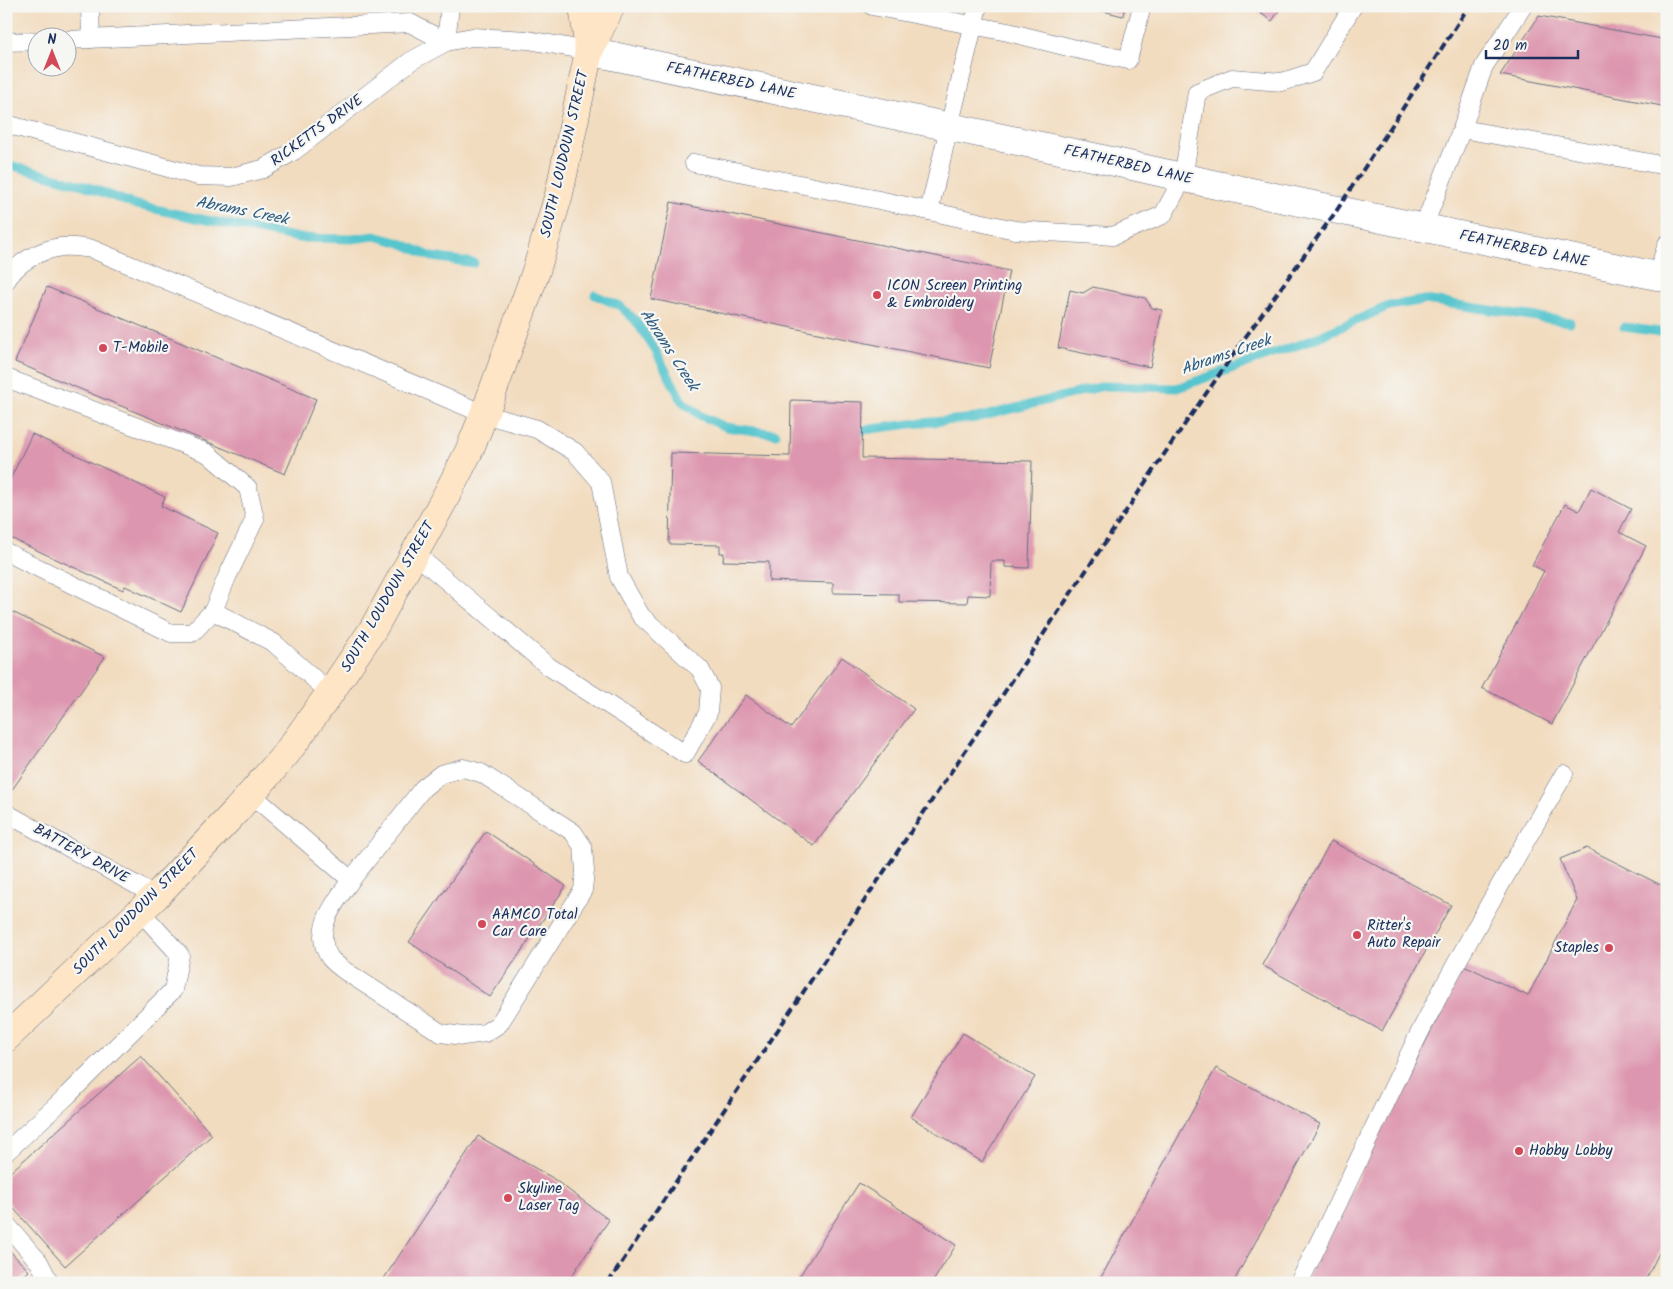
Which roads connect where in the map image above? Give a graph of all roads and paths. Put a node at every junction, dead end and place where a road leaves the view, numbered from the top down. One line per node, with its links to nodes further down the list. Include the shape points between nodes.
1 (90, 6): 12 (lane)
2 (450, 6): 16 (lane)
3 (583, 6): 17 (main road, SOUTH LOUDOUN STREET)
4 (611, 6): 17 (main road, SOUTH LOUDOUN STREET)
5 (872, 6): 10 (lane)
6 (978, 6): 11 (lane)
7 (1142, 6): 11 (lane, via 1128,60)
8 (1353, 6): 23 (lane, via 1313,72 1282,82 1232,78 1197,92)
9 (1523, 6): 20 (lane, via 1484,66)
10 (909, 10): 11 (lane)
11 (974, 26): 19 (lane)
12 (91, 39): 13 (lane); 16 (lane, via 410,23)
13 (78, 40)
14 (28, 41): 15 (lane)
15 (6, 42)
16 (446, 42): 17 (lane, RICKETTS DRIVE, via 481,37 528,40); 18 (lane, RICKETTS DRIVE, via 410,61 294,151 263,169 231,177 198,176)
17 (589, 51): 19 (street, FEATHERBED LANE); 30 (main road, SOUTH LOUDOUN STREET, via 559,194 536,271)
18 (6, 124)
19 (950, 128): 23 (street, FEATHERBED LANE); 24 (lane)
20 (1462, 129): 22 (lane); 25 (lane)
21 (694, 163): 24 (lane)
22 (1667, 166)
23 (1183, 178): 24 (lane, via 1163,215 1114,236 1015,230); 25 (street, FEATHERBED LANE)
24 (929, 211)
25 (1423, 228): 27 (street, FEATHERBED LANE)
26 (1667, 244): 27 (lane)
27 (1662, 277)
28 (6, 281): 30 (lane, via 22,264 41,252 62,247 92,249)
29 (6, 378): 33 (lane, via 207,454 248,488 255,518)
30 (484, 414): 32 (main road, SOUTH LOUDOUN STREET, via 465,459); 32 (lane, via 537,429 574,452 601,482 619,577 641,616 700,669 710,688 708,713 686,754 548,666)
31 (6, 552): 33 (lane, via 171,633 192,633)
32 (415, 554): 34 (main road, SOUTH LOUDOUN STREET, via 373,629)
33 (213, 612): 34 (lane, via 274,643)
34 (330, 693): 36 (main road, SOUTH LOUDOUN STREET, via 286,754)
35 (1564, 774): 44 (lane, via 1419,1034)
36 (251, 794): 38 (lane); 39 (main road, SOUTH LOUDOUN STREET)
37 (6, 813): 39 (lane, BATTERY DRIVE)
38 (351, 880): 38 (lane, via 329,911 324,926 324,946 331,959 442,1033 463,1036 485,1033 499,1024 511,1008 582,890 585,871 582,847 573,832 481,772 463,768 441,774 423,788)
39 (148, 903): 40 (main road, SOUTH LOUDOUN STREET); 41 (lane, BATTERY DRIVE, via 180,955 173,990)
40 (6, 1038)
41 (6, 1152)
42 (6, 1224): 43 (lane, via 39,1262)
43 (50, 1283)
44 (1299, 1283)

